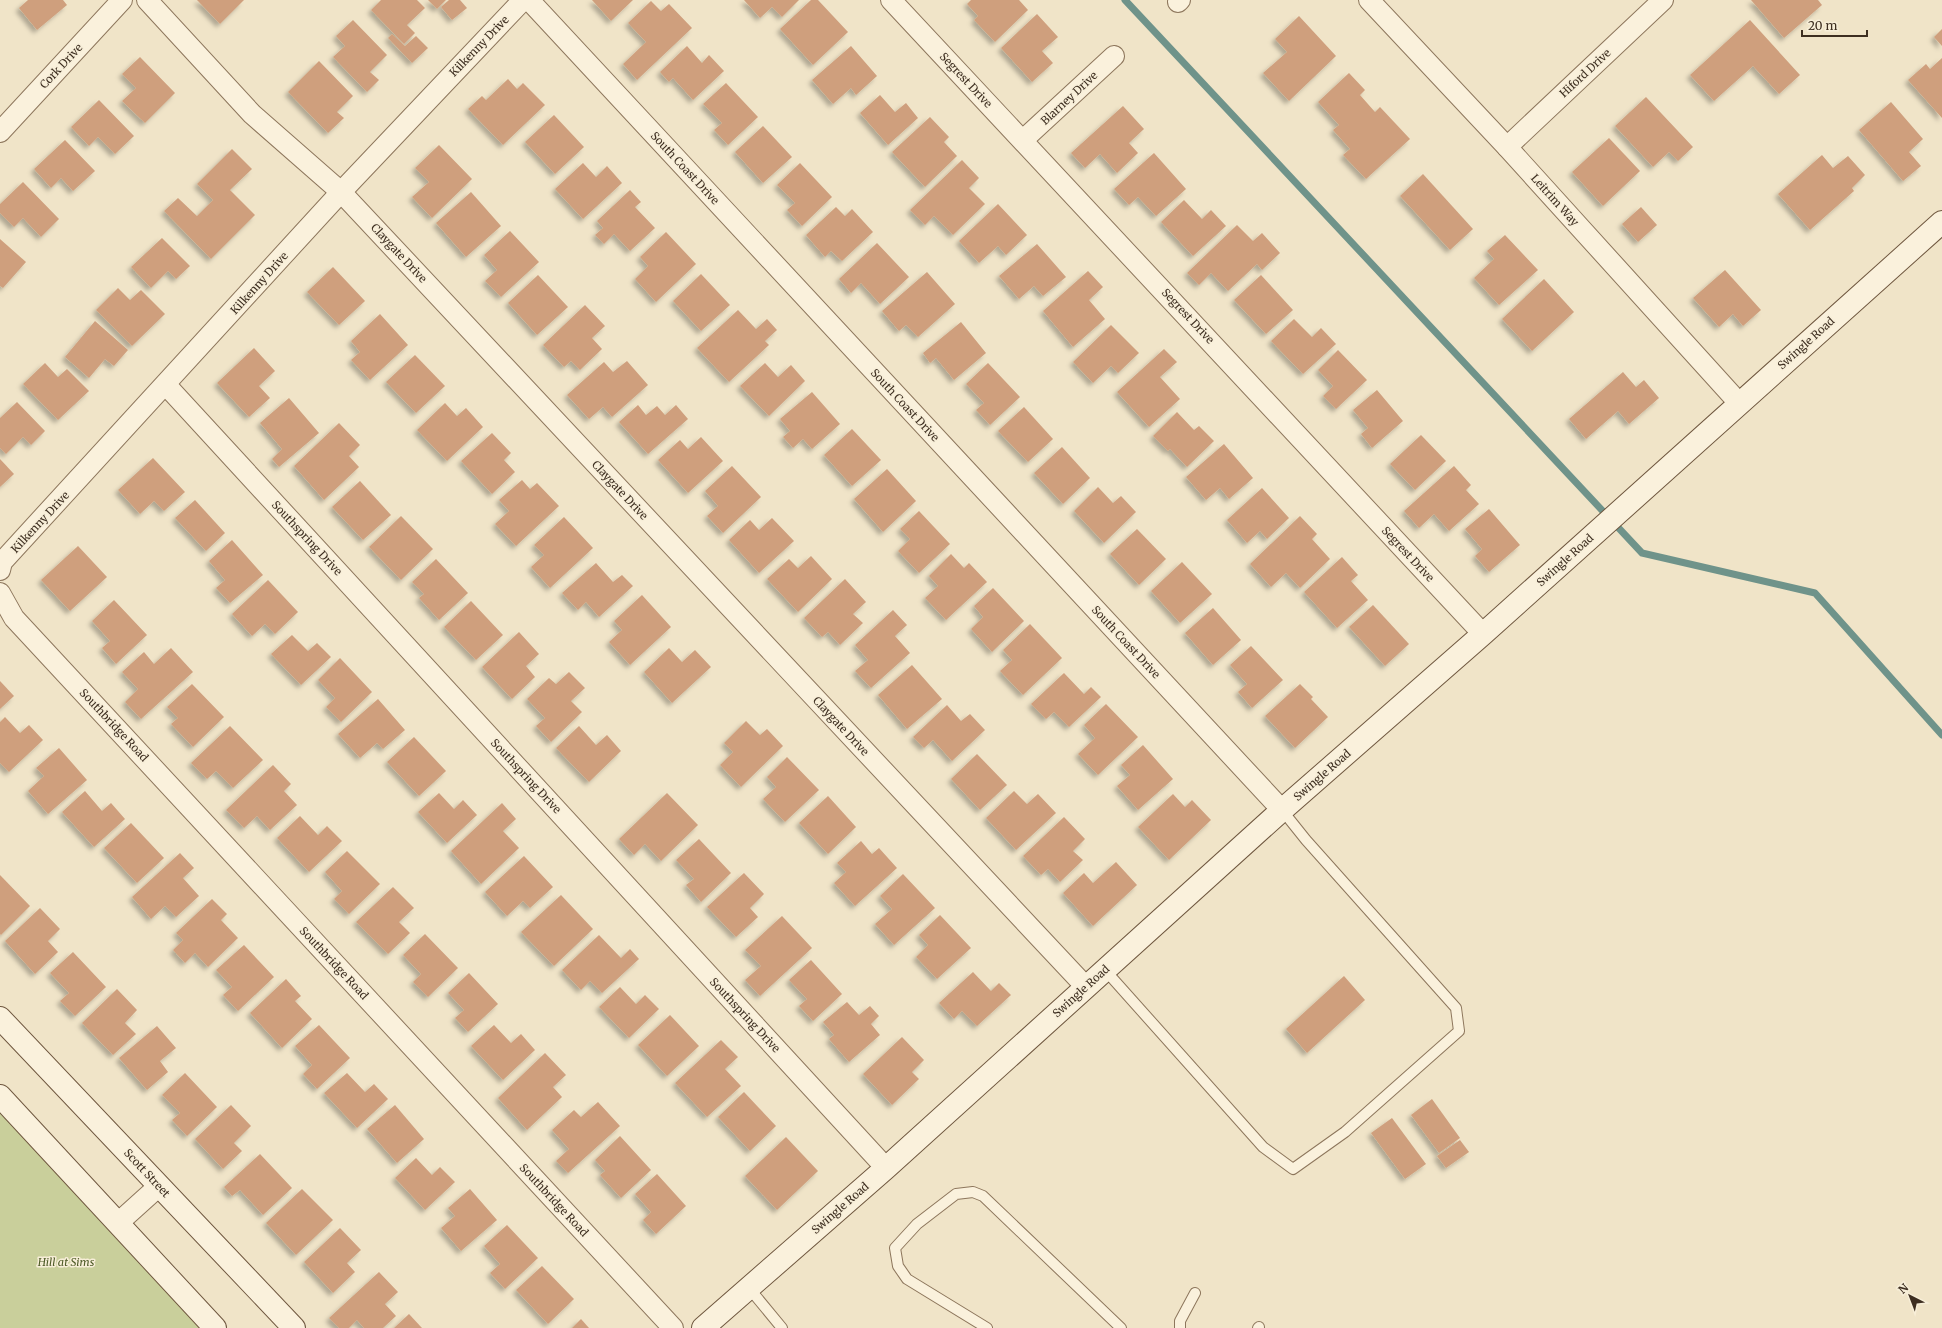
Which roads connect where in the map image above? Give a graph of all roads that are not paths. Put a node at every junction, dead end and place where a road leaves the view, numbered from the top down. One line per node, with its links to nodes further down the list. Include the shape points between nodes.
1 (122, 0): 9 (street, Cork Drive)
2 (147, 0): 12 (street, Claygate Drive, via 252,114)
3 (523, 0): 12 (street, Kilkenny Drive)
4 (529, 0): 19 (street, South Coast Drive)
5 (891, 0): 10 (street, Segrest Drive)
6 (1369, 0): 11 (street, Leitrim Way)
7 (1663, 0): 11 (street, Hiford Drive)
8 (1114, 56): 10 (street, Blarney Drive)
9 (0, 132)
10 (1024, 140): 18 (street, Segrest Drive)
11 (1507, 147): 15 (street, Leitrim Way)
12 (341, 192): 14 (street, Kilkenny Drive); 21 (street, Claygate Drive)
13 (1942, 222): 15 (street, Swingle Road)
14 (166, 385): 16 (street, Kilkenny Drive, via 2,562); 24 (street, Southspring Drive)
15 (1739, 403): 18 (street, Swingle Road)
16 (0, 570)
17 (0, 593): 31 (street, Southbridge Road, via 14,618)
18 (1483, 634): 19 (street, Swingle Road)
19 (1282, 810): 20 (street, Swingle Road); 20 (lane, via 1456,1008 1459,1031 1345,1132 1293,1169 1263,1147)
20 (1105, 970): 21 (street, Swingle Road)
21 (1086, 987): 24 (street, Swingle Road)
22 (0, 1018): 25 (street, Scott Street)
23 (0, 1096): 26 (street)
24 (886, 1168): 27 (street, Swingle Road)
25 (159, 1186): 26 (street); 30 (street, Scott Street)
26 (118, 1223): 29 (street)
27 (749, 1288): 32 (street, Swingle Road); 33 (lane)
28 (1195, 1293): 36 (lane, via 1180,1321)
29 (215, 1328)
30 (294, 1328)
31 (673, 1328)
32 (703, 1328)
33 (782, 1328)
34 (987, 1328): 35 (lane, via 907,1279 898,1266 895,1248 917,1224 956,1194 973,1192 983,1196)
35 (1121, 1328)
36 (1180, 1328)

